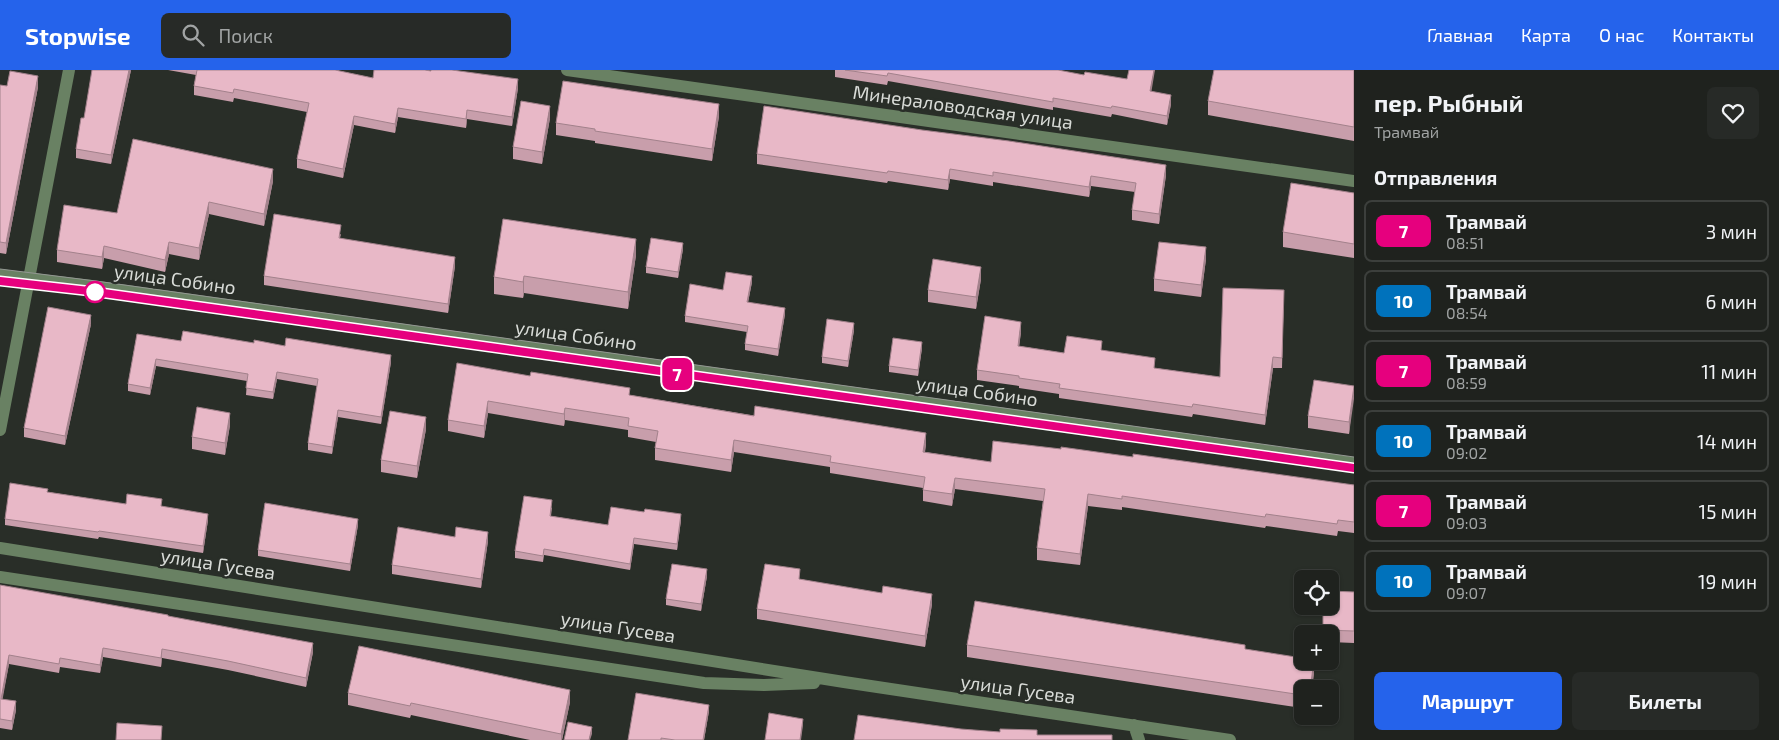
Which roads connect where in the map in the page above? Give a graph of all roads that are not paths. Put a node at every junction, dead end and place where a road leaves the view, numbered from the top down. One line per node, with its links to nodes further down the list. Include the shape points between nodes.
1 (70, 70): 5 (street)
2 (567, 70): 3 (street, Минераловодская улица)
3 (1354, 181)
4 (0, 275): 5 (street, улица Собино)
5 (29, 279): 6 (street); 7 (street, улица Собино)
6 (0, 430)
7 (1354, 463)
8 (0, 548): 10 (street, улица Гусева)
9 (0, 577): 10 (street, via 704,683)
10 (844, 682): 11 (street, улица Гусева)
11 (1134, 725): 12 (street); 13 (street, улица Гусева)
12 (1139, 740)
13 (1230, 740)

